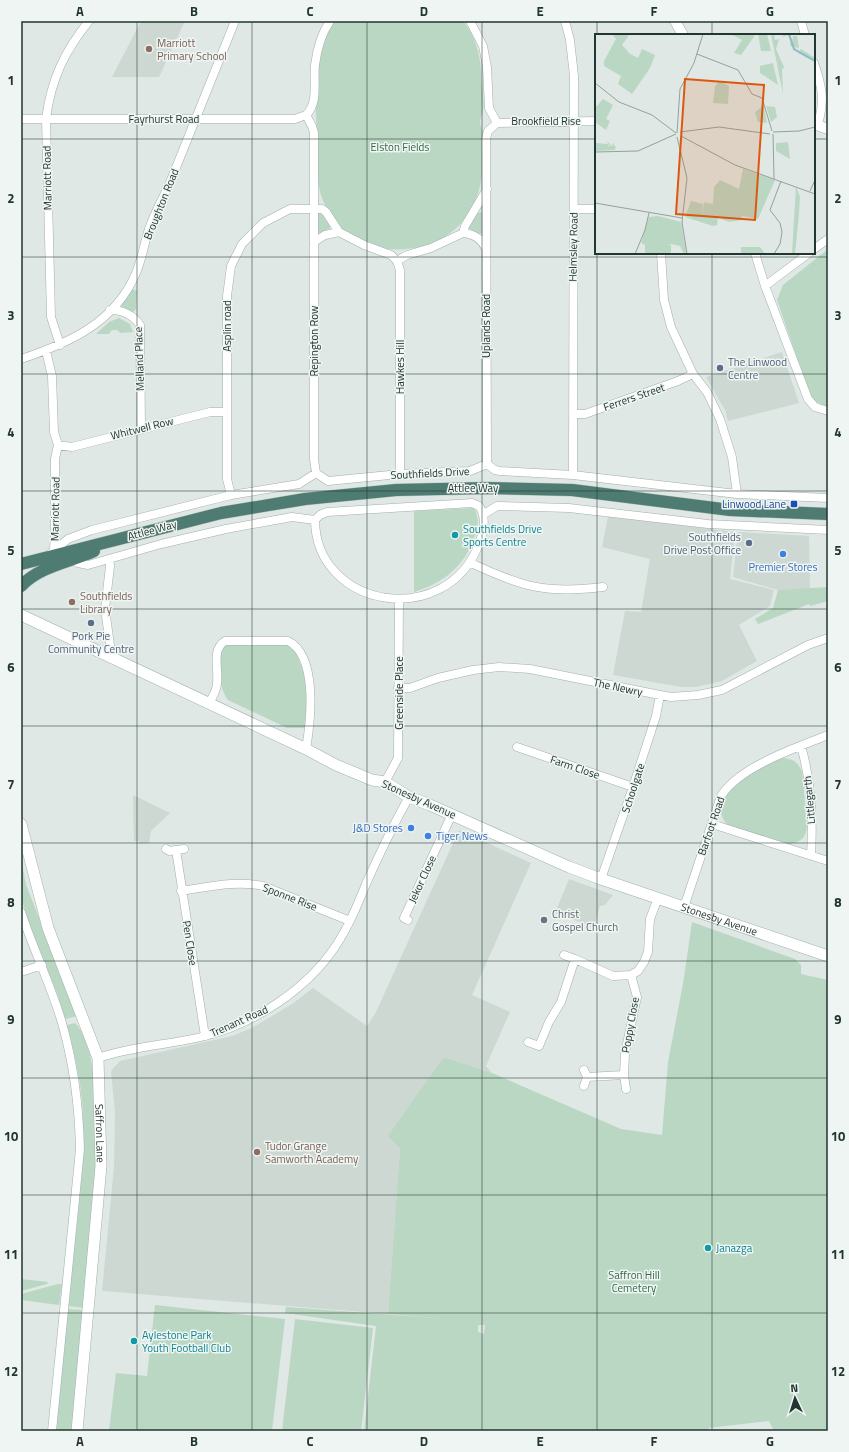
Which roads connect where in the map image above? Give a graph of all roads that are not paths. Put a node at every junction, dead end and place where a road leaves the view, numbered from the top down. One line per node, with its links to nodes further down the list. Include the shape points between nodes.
1 (89, 21): 13 (street, Marriott Road, via 67,52 55,76 49,94)
2 (235, 21): 14 (street, Broughton Road)
3 (330, 21): 11 (street, via 317,50 314,100 311,111)
4 (470, 21): 17 (street, via 483,46 487,66 489,108)
5 (565, 21): 15 (street, Helmsley Road, via 573,64)
6 (675, 21): 8 (street)
7 (801, 21): 9 (street)
8 (682, 34)
9 (805, 34)
10 (815, 65): 18 (street, via 823,102)
11 (306, 115): 14 (street, Fayrhurst Road, via 295,119); 21 (street, via 314,133)
12 (21, 119): 13 (street, Fayrhurst Road)
13 (46, 119): 14 (street, Fayrhurst Road); 36 (street, Marriott Road, via 51,317)
14 (195, 120): 35 (street, Broughton Road, via 156,210 136,274)
15 (574, 121): 16 (street, Brookfield Rise); 17 (street, Brookfield Rise); 22 (street, Helmsley Road)
16 (595, 121)
17 (497, 123): 20 (street, via 488,131 486,139)
18 (816, 124): 19 (street)
19 (828, 129)
20 (487, 189): 25 (street); 29 (street, Uplands Road)
21 (314, 208): 24 (street, via 326,212); 27 (street, Repington Row); 41 (street, Asplin road, via 290,210 263,223 242,244 231,266 227,296)
22 (574, 209): 23 (street); 42 (street, Helmsley Road)
23 (595, 209)
24 (339, 232): 27 (street, via 331,232); 33 (street, via 364,246 391,255)
25 (463, 233): 29 (street, via 477,237); 33 (street)
26 (828, 238): 28 (street)
27 (314, 242): 46 (street, Repington Row)
28 (815, 248)
29 (486, 250): 45 (street, Uplands Road)
30 (661, 254): 39 (street, via 662,283 668,315 676,340)
31 (756, 254): 34 (street)
32 (808, 254): 34 (street)
33 (397, 261): 47 (street, Hawkes Hill, via 400,270)
34 (765, 286): 40 (street, via 808,399 815,407)
35 (110, 310): 36 (street, Broughton Road, via 88,330); 43 (street, Melland Place, via 129,314 136,318 140,325)
36 (60, 345): 37 (street, Broughton Road)
37 (46, 351): 38 (street, Broughton Road); 44 (street, Marriott Road, via 52,376 54,432)
38 (21, 359)
39 (693, 374): 42 (street, Ferrers Street, via 584,414); 49 (street, via 707,392 720,419 732,457)
40 (828, 411)
41 (227, 412): 43 (street, Whitwell Row, via 210,412); 50 (street, Asplin road, via 227,479)
42 (573, 414): 48 (street, Helmsley Road)
43 (141, 428): 44 (street, Whitwell Row, via 72,446)
44 (58, 445): 57 (street, Marriott Road, via 55,460 55,536)
45 (487, 464): 47 (street, Southfields Drive, via 470,471); 48 (street, via 500,471)
46 (316, 473): 47 (street, Southfields Drive, via 328,481); 50 (street, via 299,484)
47 (400, 474)
48 (573, 475): 49 (street)
49 (737, 494): 51 (street)
50 (231, 495): 57 (street, via 92,530 68,539)
51 (828, 498)
52 (484, 514): 54 (street, via 479,506 472,503 326,512); 55 (street, via 496,506 569,508 708,524); 60 (street, via 481,540)
53 (828, 514): 56 (highway, Attlee Way, via 730,510 572,490 440,488 298,500 221,513)
54 (315, 520): 58 (street, via 292,517 226,529); 64 (street, via 315,531 321,548 338,574 368,593)
55 (828, 530)
56 (121, 539): 57 (highway, Attlee Way); 59 (highway, Attlee Way)
57 (49, 554): 61 (highway, Attlee Way)
58 (109, 559): 59 (street, via 88,565 78,564); 67 (street, via 106,609)
59 (74, 560): 62 (highway, Attlee Way, via 39,572)
60 (471, 563): 63 (street, via 505,579 537,588 574,590); 64 (street, via 452,582 440,589 411,599)
61 (21, 564)
62 (21, 586)
63 (603, 587)
64 (399, 600): 68 (street, Greenside Place)
65 (21, 615): 67 (main road, Stonesby Avenue)
66 (828, 638): 69 (street, The Newry, via 808,645 722,690 698,695)
67 (110, 657): 70 (main road, Stonesby Avenue)
68 (398, 688): 69 (street, The Newry, via 410,688 438,678 499,667 530,669); 75 (street, Greenside Place, via 398,758)
69 (660, 695): 76 (street, Schoolgate)
70 (209, 704): 74 (main road, Stonesby Avenue); 74 (street, via 218,682 216,654 219,645 225,641 288,641 302,654 309,682 311,725)
71 (828, 734): 72 (street, Barfoot Road)
72 (801, 746): 80 (street, Barfoot Road, via 735,780 721,796); 83 (street, Littlegarth, via 810,805)
73 (517, 747): 76 (street, Farm Close)
74 (306, 748): 75 (main road, Stonesby Avenue, via 336,765 372,780)
75 (385, 782): 77 (main road, Stonesby Avenue)
76 (634, 787): 85 (street, Schoolgate)
77 (409, 797): 78 (main road, Stonesby Avenue); 91 (street, Trenant Road)
78 (452, 814): 85 (main road, Stonesby Avenue); 90 (street, Jekor Close, via 404,918)
79 (21, 824): 81 (main road, Saffron Lane)
80 (712, 824): 83 (street); 88 (street, Barfoot Road)
81 (24, 848): 100 (main road, Saffron Lane, via 48,928)
82 (166, 849): 86 (street, Pen Close, via 180,849)
83 (811, 855): 84 (street)
84 (828, 861)
85 (601, 880): 87 (main road, Stonesby Avenue)
86 (181, 891): 91 (street, Sponne Rise, via 251,883); 98 (street, Pen Close)
87 (658, 898): 88 (main road, Stonesby Avenue); 97 (street, via 650,919 648,952 644,962)
88 (684, 907): 93 (main road, Stonesby Avenue)
89 (21, 912): 95 (street, Saffron Lane)
90 (408, 920)
91 (350, 921): 98 (street, Trenant Road, via 335,947 295,990 245,1021)
92 (564, 955): 94 (street)
93 (828, 956)
94 (574, 960): 97 (street, via 613,976); 99 (street, via 561,1002 546,1026 539,1046)
95 (42, 965): 96 (street); 104 (street, Saffron Lane, via 72,1062 80,1149)
96 (21, 972)
97 (631, 976): 101 (street, Poppy Close, via 637,997 625,1053)
98 (205, 1036): 100 (street, Trenant Road)
99 (528, 1042)
100 (98, 1058): 105 (main road, Saffron Lane, via 101,1166)
101 (624, 1075): 102 (street, via 586,1074); 103 (street, Poppy Close)
102 (584, 1086)
103 (626, 1089)
104 (52, 1431)
105 (77, 1431)

